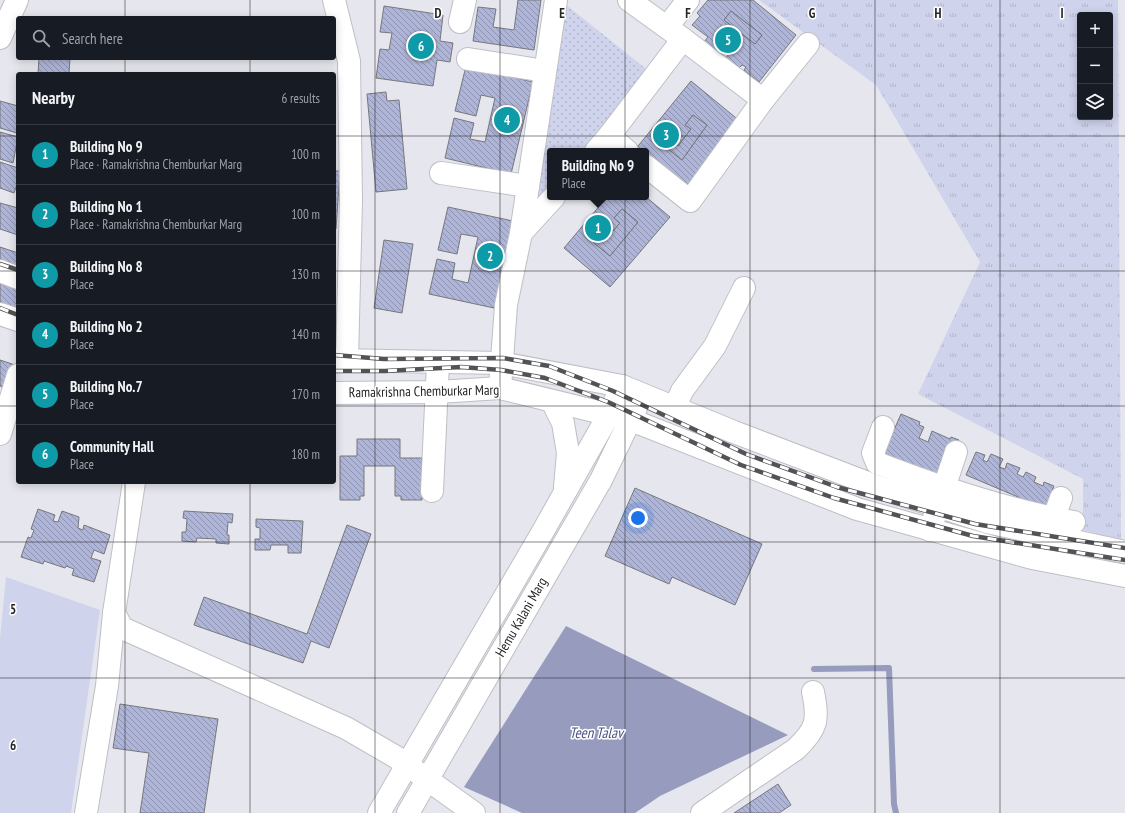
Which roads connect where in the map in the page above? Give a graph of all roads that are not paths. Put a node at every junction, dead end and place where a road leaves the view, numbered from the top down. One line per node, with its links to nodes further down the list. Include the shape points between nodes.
1 (17, 0): 9 (main road)
2 (334, 0): 26 (main road, via 349,62 351,200)
3 (465, 0): 7 (main road)
4 (556, 0): 12 (main road)
5 (629, 0): 8 (main road)
6 (688, 0): 8 (main road)
7 (460, 22)
8 (675, 33): 13 (main road); 14 (main road)
9 (0, 38)
10 (808, 44): 13 (main road)
11 (468, 59): 12 (main road)
12 (545, 71): 18 (main road)
13 (763, 100): 16 (main road, via 690,201)
14 (602, 144): 15 (main road)
15 (617, 148)
16 (649, 168)
17 (441, 173): 18 (main road)
18 (528, 186): 20 (main road)
19 (551, 200): 20 (main road)
20 (521, 233): 28 (main road, via 506,305)
21 (0, 271): 22 (main road)
22 (16, 277)
23 (744, 288): 36 (main road, via 715,346 682,391)
24 (0, 314): 25 (main road)
25 (16, 319)
26 (341, 361): 27 (main road, Ramakrishna Chemburkar Marg)
27 (438, 363): 28 (main road, Ramakrishna Chemburkar Marg); 32 (main road)
28 (501, 363): 30 (main road, Ramakrishna Chemburkar Marg); 31 (main road)
29 (16, 382): 41 (main road)
30 (622, 386): 34 (main road, Ramakrishna Chemburkar Marg); 37 (main road)
31 (500, 388): 32 (main road, Ramakrishna Chemburkar Marg); 35 (main road, Ramakrishna Chemburkar Marg)
32 (438, 392): 33 (main road, Ramakrishna Chemburkar Marg); 46 (main road)
33 (336, 393)
34 (642, 394): 36 (main road, Ramakrishna Chemburkar Marg); 38 (main road, Hemu Kalani Marg)
35 (552, 401): 37 (main road, Ramakrishna Chemburkar Marg); 47 (main road, via 563,423 568,453)
36 (675, 407): 39 (main road, Ramakrishna Chemburkar Marg)
37 (608, 416): 38 (main road, Ramakrishna Chemburkar Marg); 47 (main road)
38 (631, 420): 42 (main road, Ramakrishna Chemburkar Marg); 61 (main road, Hemu Kalani Marg, via 601,480)
39 (715, 424): 42 (main road); 44 (main road, Ramakrishna Chemburkar Marg)
40 (883, 427): 48 (main road, via 873,453 877,463)
41 (0, 434)
42 (706, 451): 50 (main road, Ramakrishna Chemburkar Marg)
43 (956, 452): 48 (main road)
44 (866, 482): 48 (main road, Ramakrishna Chemburkar Marg); 50 (main road)
45 (134, 484): 58 (main road)
46 (432, 491)
47 (564, 494): 60 (main road)
48 (941, 498): 51 (main road, via 987,522); 52 (main road)
49 (1061, 498): 51 (main road)
50 (857, 509): 52 (main road, Ramakrishna Chemburkar Marg)
51 (1053, 528): 53 (main road); 55 (main road)
52 (930, 530): 55 (main road, Ramakrishna Chemburkar Marg)
53 (1102, 547): 54 (main road); 56 (main road)
54 (1125, 552)
55 (1032, 558): 56 (main road, Ramakrishna Chemburkar Marg)
56 (1100, 571): 57 (main road, Ramakrishna Chemburkar Marg)
57 (1125, 576)
58 (114, 613): 60 (main road, via 122,628 346,728); 62 (main road, via 108,686)
59 (813, 692): 66 (main road, via 815,724 807,738 796,749)
60 (407, 766): 61 (main road); 63 (main road)
61 (427, 779): 64 (main road, Hemu Kalani Marg); 65 (main road)
62 (86, 813)
63 (379, 813)
64 (408, 813)
65 (474, 813)
66 (702, 813)

